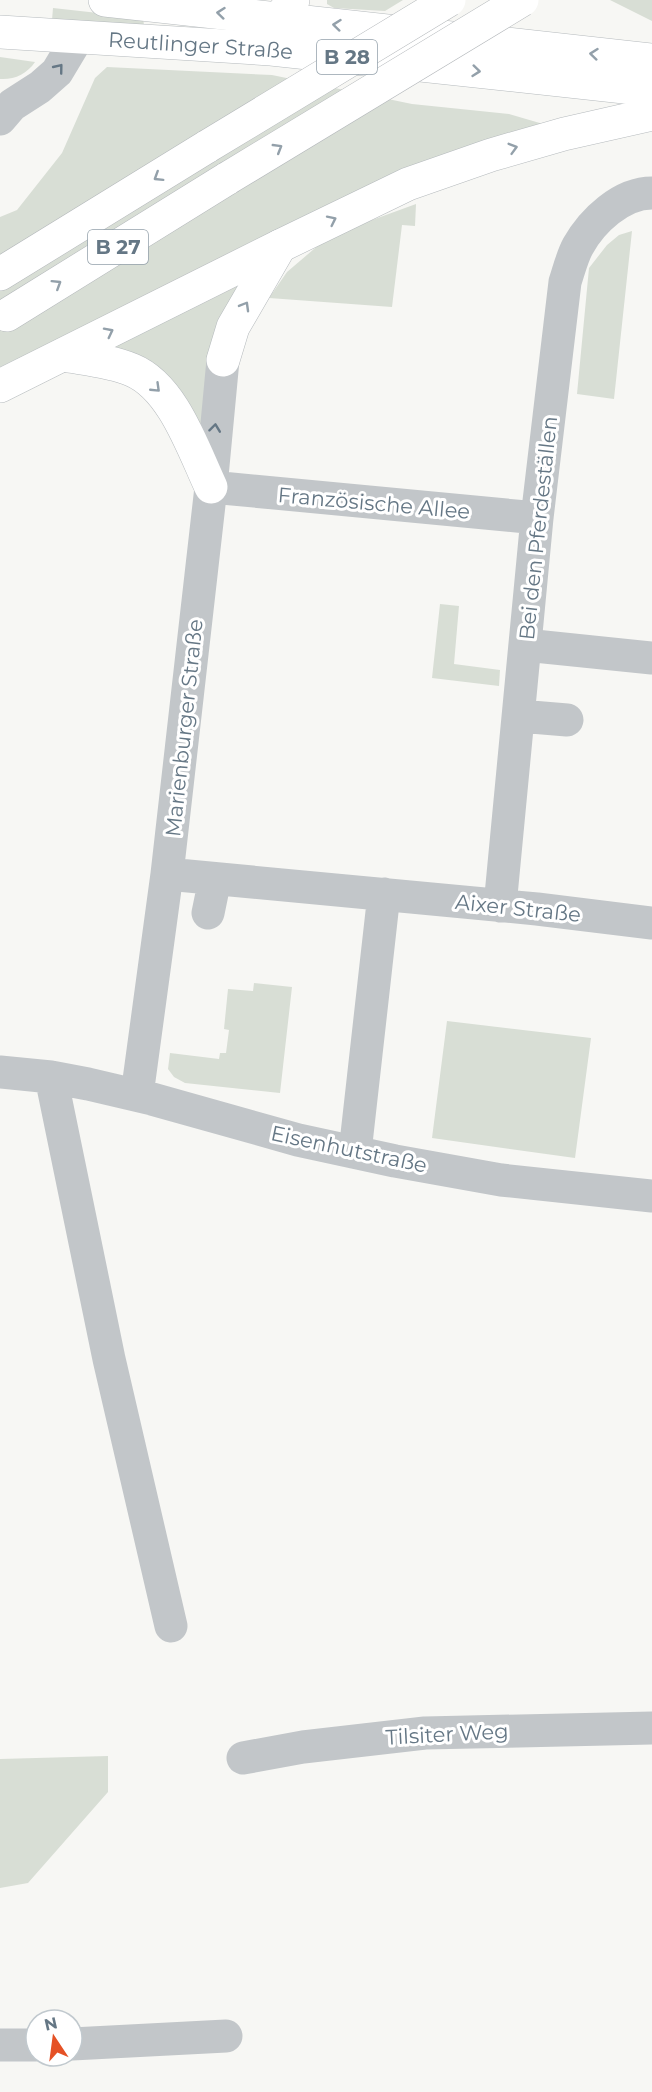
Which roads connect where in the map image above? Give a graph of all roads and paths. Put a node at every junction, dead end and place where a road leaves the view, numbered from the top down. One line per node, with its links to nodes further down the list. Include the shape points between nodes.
1 (105, 0): 4 (main road, Reutlinger Straße / B 28, one-way to 1)
2 (449, 0): 14 (main road, B 27, one-way to 14, bridge)
3 (522, 0): 15 (main road, B 27, one-way to 3, bridge)
4 (286, 9): 7 (main road, Reutlinger Straße / B 28, one-way to 4)
5 (0, 32): 6 (main road, Reutlinger Straße / B 28)
6 (78, 37): 8 (main road, Reutlinger Straße / B 28, one-way to 8, via 271,49); 9 (street, one-way to 6, via 57,72)
7 (652, 60)
8 (652, 90)
9 (15, 92): 11 (street, via 12,105)
10 (652, 114): 13 (main road, one-way to 10, via 408,184 447,170 564,134)
11 (0, 119)
12 (652, 193): 20 (street, Bei den Pferdeställen, via 630,197 611,208 587,233 571,263 565,282)
13 (280, 246): 16 (main road, one-way to 13); 17 (main road, one-way to 13, via 233,327)
14 (0, 274)
15 (4, 317)
16 (63, 355): 18 (main road); 19 (main road, one-way to 19, via 134,370 151,382 164,395 186,432)
17 (223, 360): 19 (street, Marienburger Straße, one-way to 17)
18 (0, 386)
19 (211, 487): 20 (street, Französische Allee); 25 (street, Marienburger Straße)
20 (537, 518): 21 (street, Bei den Pferdeställen)
21 (525, 645): 22 (street); 23 (street, Bei den Pferdeställen)
22 (652, 658)
23 (519, 716): 24 (street); 28 (street, Bei den Pferdeställen)
24 (567, 720)
25 (167, 874): 26 (street, Aixer Straße); 33 (street, Marienburger Straße)
26 (214, 879): 27 (street, Aixer Straße); 29 (street)
27 (384, 894): 28 (street, Aixer Straße); 34 (street)
28 (501, 906): 30 (street, Aixer Straße)
29 (208, 913)
30 (652, 922)
31 (0, 1072): 32 (street, Eisenhutstraße)
32 (51, 1077): 33 (street, Eisenhutstraße); 36 (street, via 109,1359)
33 (136, 1095): 34 (street, Eisenhutstraße)
34 (356, 1152): 35 (street, Eisenhutstraße, via 501,1180)
35 (652, 1196)
36 (171, 1626)
37 (652, 1728): 38 (street, Tilsiter Weg, via 425,1733)
38 (243, 1758)
39 (226, 2037): 40 (street)
40 (84, 2043)
41 (0, 2045): 42 (street)
42 (24, 2045)

